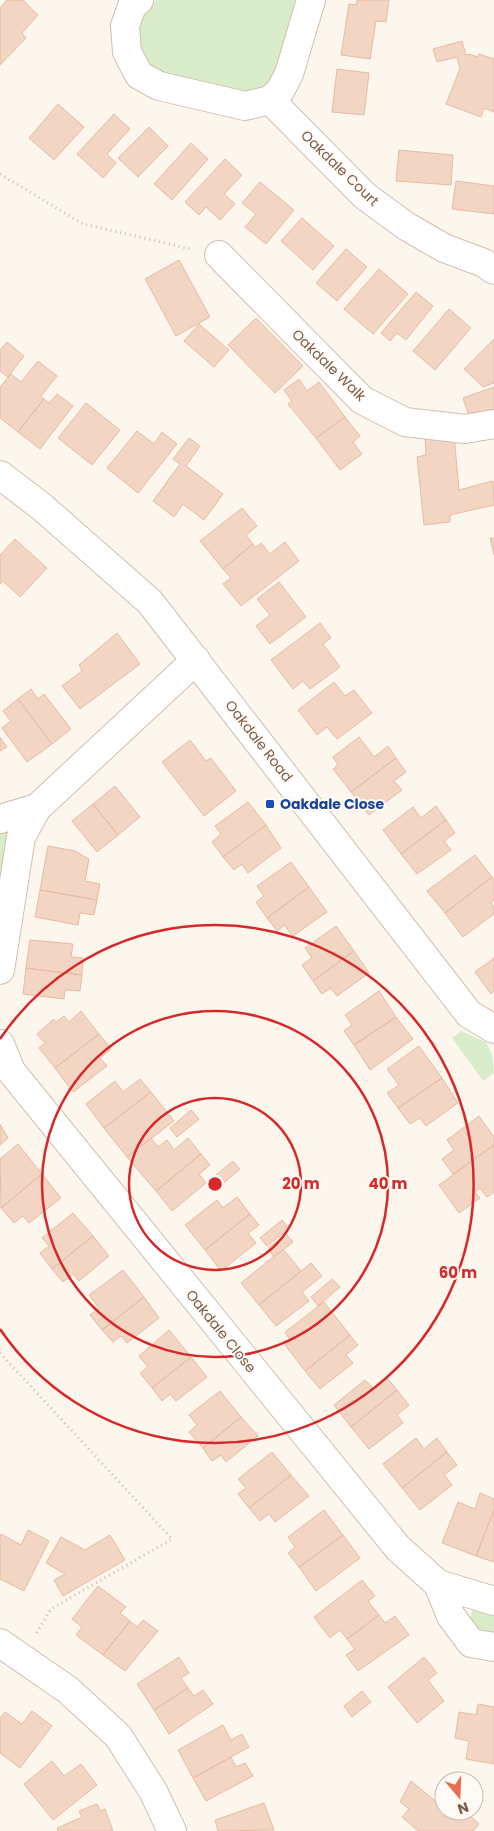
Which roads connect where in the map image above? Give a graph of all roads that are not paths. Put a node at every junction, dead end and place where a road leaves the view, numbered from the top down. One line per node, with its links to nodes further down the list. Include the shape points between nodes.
1 (139, 0): 3 (street, via 132,6 125,26 127,52 139,74 159,86 224,102 245,106)
2 (311, 0): 3 (street, via 290,74)
3 (270, 100): 5 (street, Oakdale Court, via 365,196 406,226 444,248)
4 (219, 255): 6 (street, Oakdale Walk, via 362,400 405,422 465,429)
5 (494, 270)
6 (494, 424)
7 (0, 475): 8 (street, Oakdale Road, via 42,507 150,602)
8 (196, 660): 9 (street); 12 (street, Oakdale Road, via 469,1014)
9 (37, 808): 10 (street); 11 (street, via 21,837)
10 (0, 819)
11 (0, 970)
12 (494, 1029)
13 (0, 1044): 14 (street, Oakdale Close)
14 (5, 1065): 15 (street, Oakdale Close, via 398,1548)
15 (438, 1584): 16 (street, Oakdale Close); 18 (street, Oakdale Close, via 451,1616 472,1643)
16 (494, 1601)
17 (0, 1643): 19 (street, via 68,1690 118,1736 153,1791)
18 (494, 1647)
19 (172, 1831)

